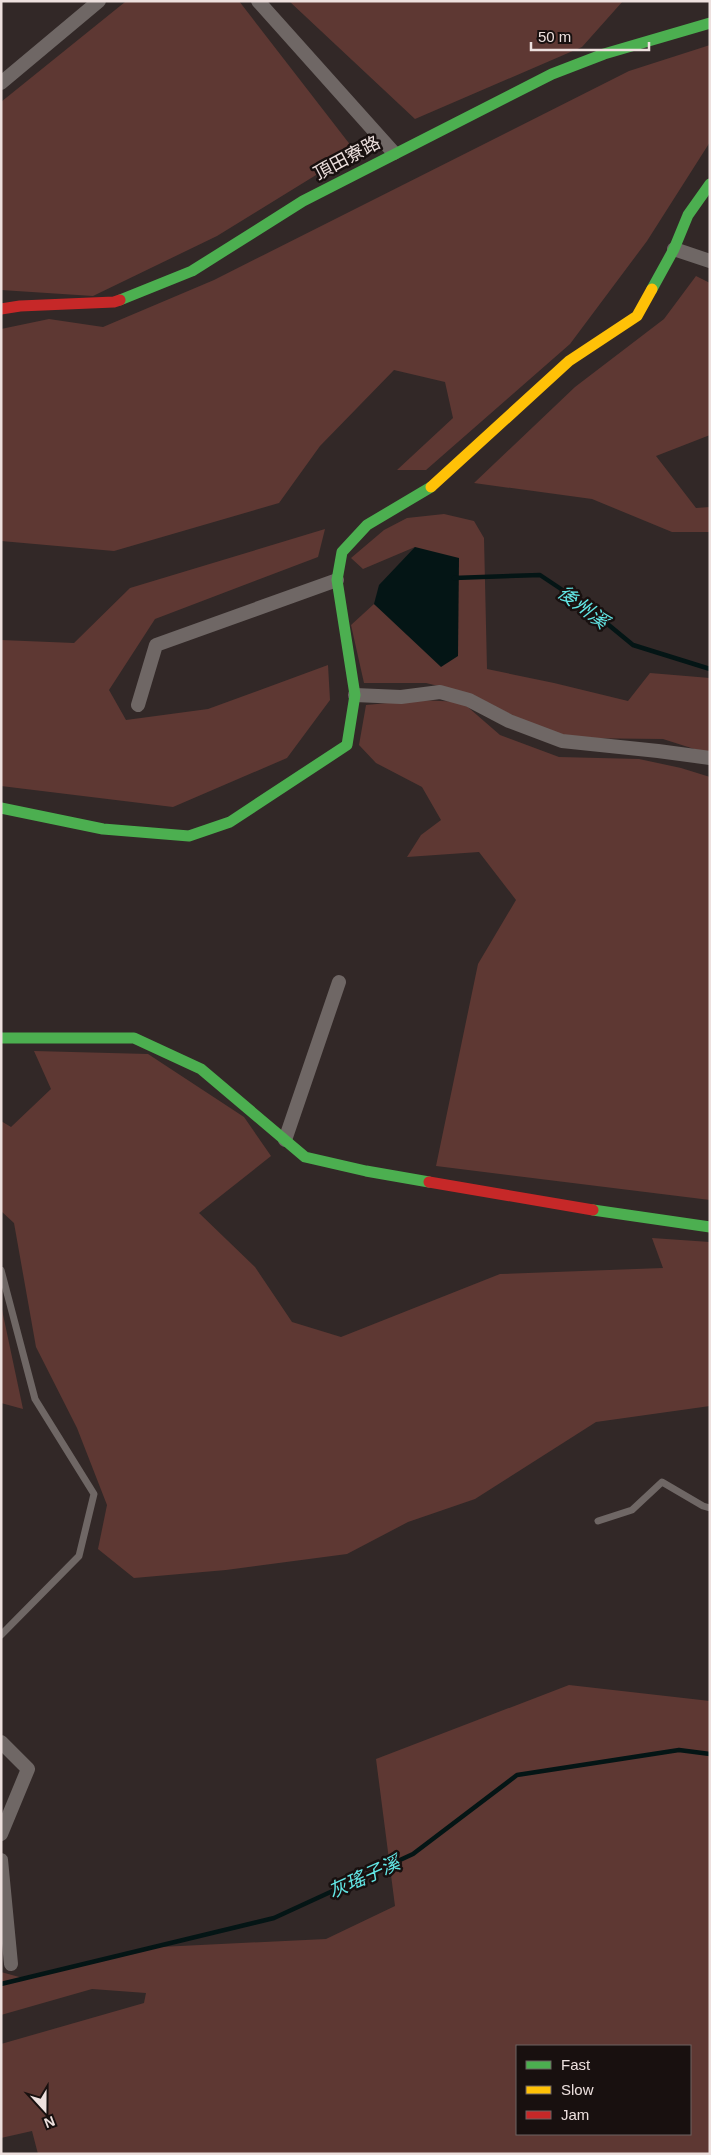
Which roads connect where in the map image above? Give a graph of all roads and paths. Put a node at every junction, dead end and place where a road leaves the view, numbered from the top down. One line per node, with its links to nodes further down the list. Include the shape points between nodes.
1 (99, 1): 4 (street)
2 (258, 1): 5 (street)
3 (710, 23): 5 (street, 頂田寮路, via 604,54 552,74)
4 (1, 83)
5 (394, 153): 9 (street, 頂田寮路, via 303,201 192,271 114,302)
6 (710, 184): 7 (street, via 688,215)
7 (674, 249): 8 (street); 10 (street, via 637,316 569,361 428,490 367,526 342,552)
8 (710, 261)
9 (1, 309)
10 (337, 580): 11 (street); 12 (street, via 156,645)
11 (355, 695): 13 (street, via 401,697 440,692 469,700 509,721 562,742); 14 (street, via 347,745 230,822 189,836 103,829)
12 (138, 705)
13 (710, 758)
14 (1, 808)
15 (339, 982): 17 (street)
16 (1, 1038): 17 (street, via 134,1038 201,1069)
17 (285, 1140): 18 (street, via 305,1157 366,1171 558,1205)
18 (710, 1227)
19 (1, 1270): 22 (lane, via 35,1399 94,1494 79,1556)
20 (710, 1508): 21 (lane, via 662,1482 632,1510)
21 (598, 1520)
22 (1, 1635)
23 (1, 1742): 24 (street, via 28,1768)
24 (1, 1834)
25 (1, 1860): 26 (street)
26 (10, 1964)

